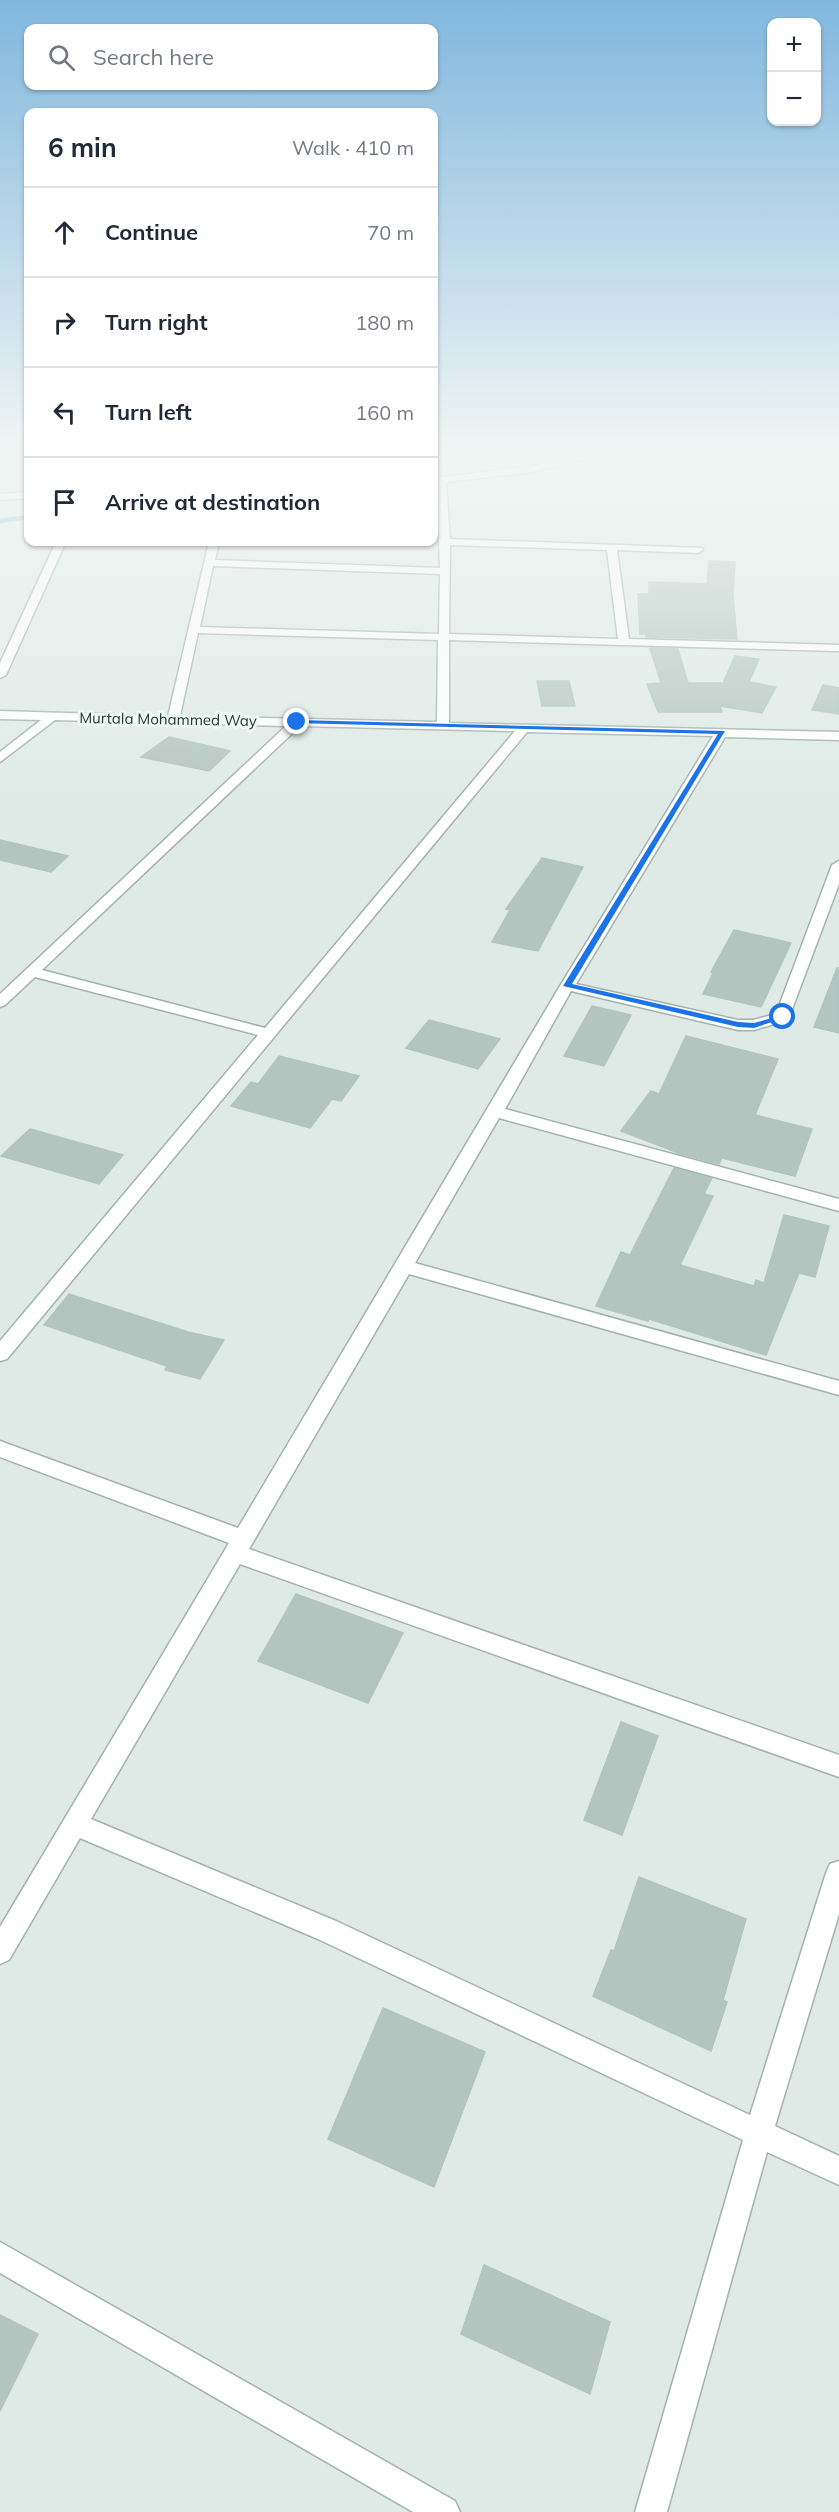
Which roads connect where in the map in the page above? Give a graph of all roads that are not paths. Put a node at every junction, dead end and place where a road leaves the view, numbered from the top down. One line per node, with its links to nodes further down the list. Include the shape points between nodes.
1 (46, 574): 9 (street)
2 (206, 574): 5 (street)
3 (445, 574): 6 (street)
4 (615, 574): 7 (street)
5 (192, 630): 6 (street); 12 (street)
6 (443, 637): 7 (street); 14 (street)
7 (624, 642): 8 (street)
8 (836, 648)
9 (0, 675)
10 (0, 715): 11 (street, Murtala Mohammed Way)
11 (53, 716): 12 (street, Murtala Mohammed Way); 18 (street)
12 (173, 719): 13 (street, Murtala Mohammed Way)
13 (297, 722): 14 (street, Murtala Mohammed Way); 20 (street)
14 (443, 726): 15 (street, Murtala Mohammed Way)
15 (525, 728): 16 (street, Murtala Mohammed Way); 23 (street)
16 (722, 732): 17 (street, Murtala Mohammed Way); 21 (street)
17 (839, 736)
18 (0, 758)
19 (839, 865): 21 (street, via 783,1017 754,1025 738,1024)
20 (31, 972): 22 (street); 23 (street)
21 (567, 986): 24 (street)
22 (0, 1002)
23 (267, 1033): 27 (street)
24 (495, 1112): 25 (street); 26 (street)
25 (839, 1205)
26 (404, 1266): 28 (street); 30 (street)
27 (0, 1354)
28 (839, 1388)
29 (0, 1449): 30 (street)
30 (239, 1546): 31 (street); 32 (street)
31 (839, 1766)
32 (75, 1824): 34 (street); 35 (street, via 327,1930)
33 (839, 1874): 35 (street)
34 (0, 1951)
35 (759, 2132): 36 (street); 39 (street)
36 (839, 2171)
37 (0, 2257): 38 (street)
38 (444, 2512)
39 (651, 2512)

